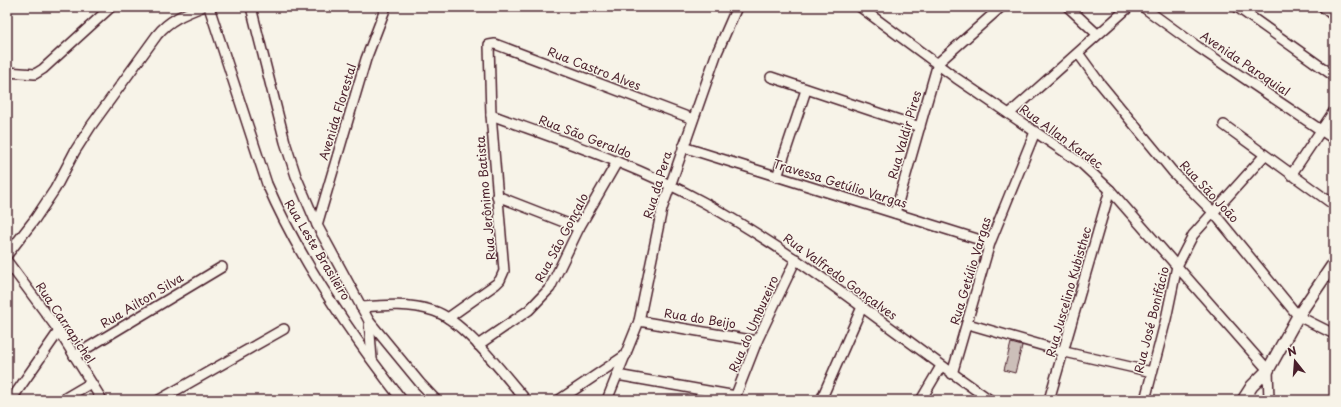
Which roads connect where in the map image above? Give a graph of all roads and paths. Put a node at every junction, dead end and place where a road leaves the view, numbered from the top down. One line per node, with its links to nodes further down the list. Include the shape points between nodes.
1 (111, 7): 19 (street, via 35,74)
2 (202, 7): 46 (street, via 174,19 156,35 91,126 55,189)
3 (208, 7): 67 (street, Rua Leste Brasileiro, via 267,184 278,209 296,243)
4 (251, 7): 43 (street, via 285,142)
5 (386, 7): 43 (street, Avenida Florestal, via 366,59)
6 (737, 7): 26 (street, Rua da Pera)
7 (1001, 7): 18 (street)
8 (1068, 7): 15 (street)
9 (1129, 7): 15 (street)
10 (1143, 7): 29 (street, Avenida Paroquial, via 1232,71)
11 (1237, 7): 20 (street)
12 (1323, 7): 14 (street)
13 (862, 8): 18 (street, Rua Allan Kardec)
14 (1334, 16)
15 (1097, 34): 17 (street)
16 (489, 47): 25 (street, Rua Jerônimo Batista); 26 (street, Rua Castro Alves, via 495,44)
17 (1078, 53): 24 (street); 41 (street, Rua São João, via 1173,172)
18 (938, 63): 24 (street, Rua Allan Kardec); 28 (street, Rua Valdir Pires)
19 (7, 72)
20 (1334, 76)
21 (771, 77): 22 (street)
22 (806, 90): 28 (street); 36 (street)
23 (1334, 110): 29 (street)
24 (1010, 114): 30 (street, Rua Allan Kardec)
25 (491, 115): 34 (street, Rua São Geraldo); 39 (street, Rua Jerônimo Batista)
26 (693, 119): 32 (street, Rua da Pera)
27 (1224, 126): 33 (street)
28 (920, 127): 42 (street, Rua Valdir Pires)
29 (1321, 130): 31 (street, Avenida Paroquial); 35 (street)
30 (1035, 132): 38 (street, Rua Allan Kardec, via 1081,163); 45 (street, Rua Getúlio Vargas)
31 (1334, 139)
32 (682, 147): 36 (street, Travessa Getúlio Vargas); 37 (street, Rua da Pera)
33 (1264, 156): 35 (street); 41 (street, Rua José Bonifácio)
34 (618, 162): 37 (street, Rua São Geraldo); 44 (street, Rua São Gonçalo)
35 (1291, 175): 40 (street)
36 (777, 177): 42 (street, Travessa Getúlio Vargas)
37 (670, 184): 47 (street, Rua Valfredo Gonçalves); 57 (street, Rua da Pera, via 662,209)
38 (1110, 190): 50 (street, Rua Allan Kardec); 64 (street, Rua Juscelino Kubisthec)
39 (497, 196): 44 (street); 55 (street, Rua Jerônimo Batista, via 505,265 502,276 496,284)
40 (1334, 205)
41 (1213, 212): 50 (street, Rua José Bonifácio, via 1193,235); 54 (street, Rua São João)
42 (895, 213): 45 (street, Travessa Getúlio Vargas)
43 (317, 225): 52 (street)
44 (579, 228): 63 (street, Rua São Gonçalo, via 557,276 542,298)
45 (990, 243): 58 (street, Rua Getúlio Vargas)
46 (7, 255)
47 (796, 259): 53 (street, Rua Valfredo Gonçalves); 62 (street, Rua do Umbuzeiro)
48 (7, 261): 60 (street, Rua Carrapichel)
49 (1334, 263): 54 (street)
50 (1177, 266): 69 (street, Rua Allan Kardec); 70 (street, Rua José Bonifácio)
51 (222, 267): 66 (street, Rua Ailton Silva)
52 (361, 307): 55 (street, via 398,304 415,306 435,311); 56 (street)
53 (862, 308): 68 (street, Rua Valfredo Gonçalves); 84 (street)
54 (1298, 316): 61 (street, Rua São João); 69 (street)
55 (448, 318): 63 (street)
56 (369, 321): 67 (street); 80 (street)
57 (639, 321): 62 (street, Rua do Beijo); 65 (street, Rua da Pera)
58 (968, 324): 64 (street); 71 (street, Rua Getúlio Vargas)
59 (284, 329): 78 (street)
60 (59, 331): 66 (street, Rua Carrapichel); 75 (street)
61 (1334, 334)
62 (757, 341): 74 (street, Rua do Umbuzeiro)
63 (478, 345): 81 (street)
64 (1065, 352): 70 (street); 87 (street, Rua Juscelino Kubisthec)
65 (626, 355): 72 (street, Rua da Pera); 82 (street)
66 (74, 356): 73 (street, Rua Carrapichel)
67 (372, 361): 79 (street, Rua Leste Brasileiro)
68 (941, 366): 71 (street, Rua Valfredo Gonçalves); 85 (street)
69 (1268, 370): 89 (street, via 1252,386); 90 (street)
70 (1152, 372): 88 (street, Rua José Bonifácio)
71 (952, 374): 86 (street, Rua Valfredo Gonçalves)
72 (617, 375): 74 (street); 83 (street, Rua da Pera)
73 (91, 383): 76 (street); 77 (street, Rua Carrapichel)
74 (735, 398)
75 (11, 400)
76 (62, 400)
77 (102, 400)
78 (160, 400)
79 (402, 400)
80 (436, 400)
81 (526, 400)
82 (559, 400)
83 (607, 400)
84 (821, 400)
85 (921, 400)
86 (990, 400)
87 (1049, 400)
88 (1144, 400)
89 (1243, 400)
90 (1269, 400)

